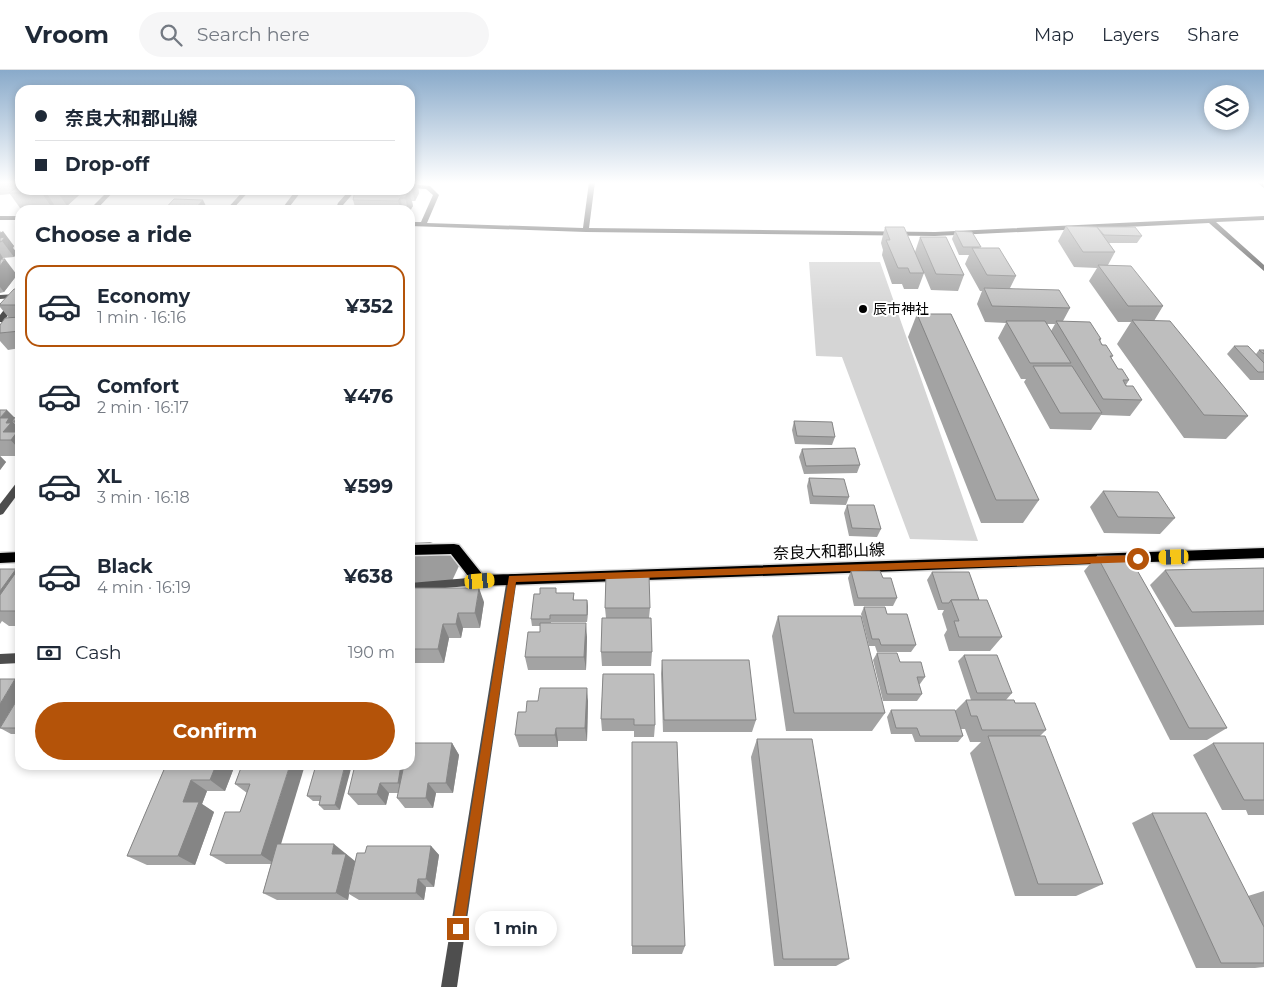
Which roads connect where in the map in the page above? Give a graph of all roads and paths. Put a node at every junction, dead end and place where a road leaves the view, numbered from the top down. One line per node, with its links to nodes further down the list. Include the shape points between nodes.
1 (445, 225): 5 (street)
2 (587, 225): 5 (street)
3 (1131, 225): 5 (street, via 936,234)
4 (1215, 225): 6 (street)
5 (586, 230)
6 (1264, 269)
7 (15, 295): 8 (street)
8 (0, 297)
9 (15, 300): 10 (street)
10 (0, 320)
11 (15, 490): 12 (street)
12 (0, 510)
13 (415, 550): 18 (main road, via 454,549)
14 (1264, 553): 17 (main road, 奈良大和郡山線)
15 (15, 557): 16 (main road)
16 (0, 558)
17 (512, 578): 18 (main road, 奈良大和郡山線); 22 (street)
18 (480, 581): 19 (street)
19 (415, 587)
20 (15, 658): 21 (street)
21 (0, 659)
22 (449, 987)

